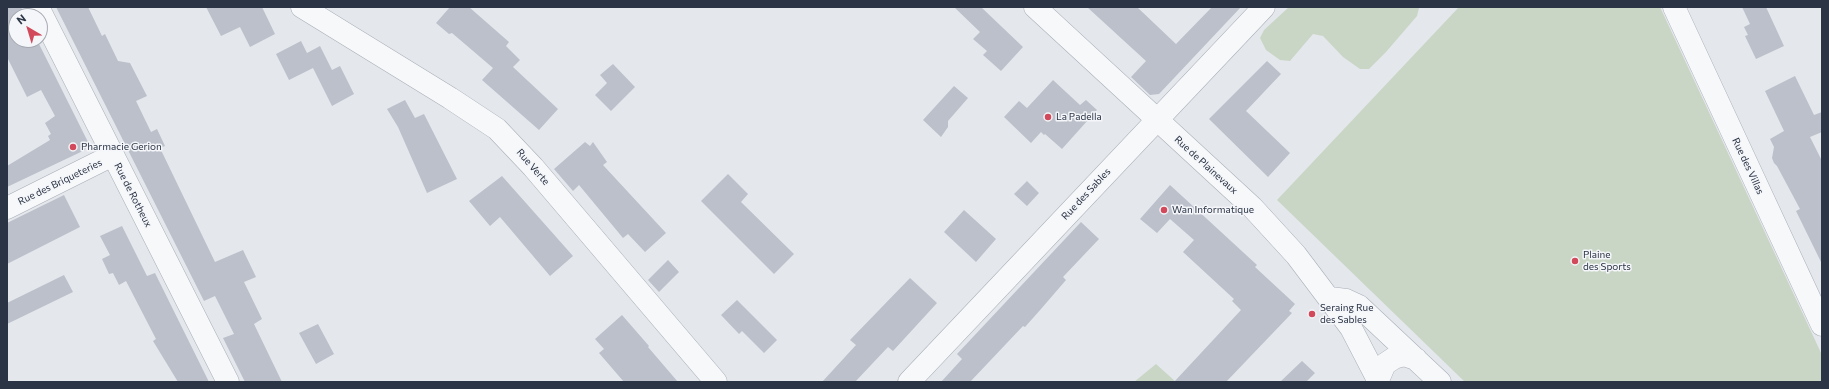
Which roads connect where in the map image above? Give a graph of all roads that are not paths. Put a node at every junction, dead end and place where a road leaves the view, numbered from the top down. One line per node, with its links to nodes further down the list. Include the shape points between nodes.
1 (38, 7): 7 (street, Rue de Rotheux)
2 (302, 7): 14 (street, Rue Verte, via 497,129 534,167)
3 (1035, 7): 6 (street, Rue de Plainevaux)
4 (1264, 7): 6 (street, Rue des Sables)
5 (1674, 7): 10 (street, Rue des Villas)
6 (1156, 120): 9 (street, Rue de Plainevaux, via 1252,208 1296,255); 15 (street, Rue des Sables)
7 (113, 155): 8 (street, Rue des Briqueteries); 13 (street, Rue de Rotheux)
8 (7, 208)
9 (1330, 298): 11 (street, via 1346,300 1359,306); 12 (street, Rue de Plainevaux, via 1360,343)
10 (1822, 325)
11 (1416, 359): 12 (street, via 1404,356 1394,358 1385,364); 16 (street)
12 (1379, 381)
13 (228, 382)
14 (716, 382)
15 (909, 382)
16 (1440, 382)

